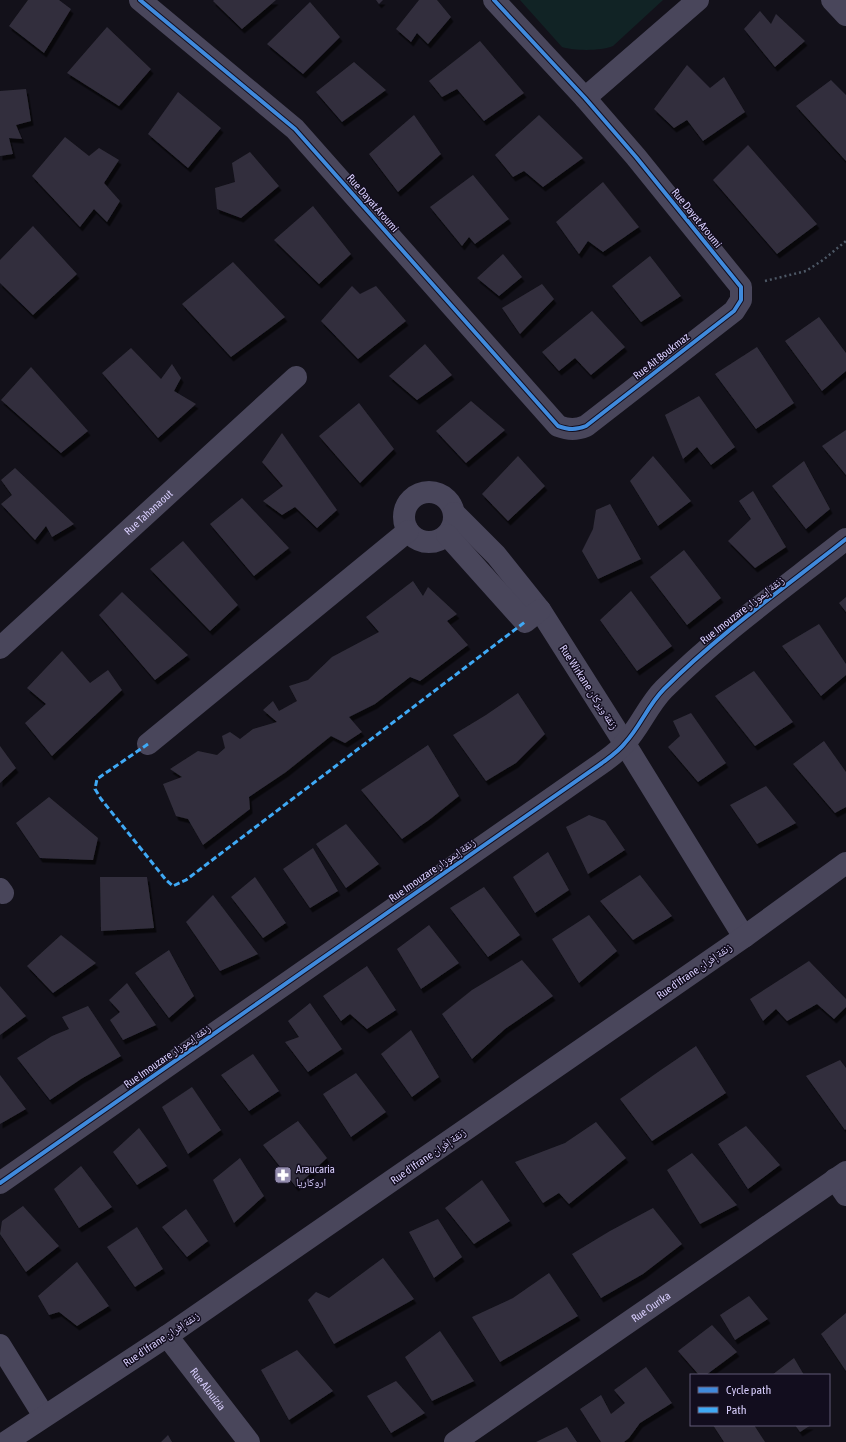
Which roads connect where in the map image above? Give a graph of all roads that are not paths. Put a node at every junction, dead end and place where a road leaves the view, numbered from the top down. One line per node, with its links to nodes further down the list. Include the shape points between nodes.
1 (140, 0): 9 (street, Rue Dayat Aroumi, via 295,129 558,426)
2 (494, 0): 6 (street, Rue Dayat Aroumi)
3 (698, 0): 6 (street)
4 (832, 0): 5 (street)
5 (846, 15)
6 (585, 98): 7 (street, Rue Dayat Aroumi)
7 (741, 287): 9 (street, Rue Ait Boukmaz, via 741,300 734,311 586,426)
8 (296, 377): 17 (street, Rue Tahanaout)
9 (577, 430)
10 (454, 512): 11 (street, via 450,502 441,495 430,492 419,494 410,500 405,510 404,521); 12 (street, via 454,524); 14 (street, Rue Wirkane زنقة ويركان)
11 (408, 531): 12 (street, via 416,539 427,542 438,541); 18 (street)
12 (447, 535): 15 (street)
13 (846, 539): 19 (street, Rue Imouzare زنقة إيموزار, via 704,651 650,704)
14 (496, 555): 15 (street); 16 (street, Rue Wirkane زنقة ويركان)
15 (477, 569): 16 (street)
16 (532, 616): 19 (street, Rue Wirkane زنقة ويركان)
17 (0, 648)
18 (148, 744)
19 (625, 744): 21 (street, Rue Wirkane زنقة ويركان); 23 (street, Rue Imouzare زنقة إيموزار, via 602,763)
20 (846, 863): 21 (street, Rue d'Ifrane زنقة إفران)
21 (744, 937): 24 (street, Rue d'Ifrane زنقة إفران)
22 (842, 1182): 29 (street, Rue Ourika)
23 (0, 1183)
24 (167, 1336): 26 (street, Rue d'Ifrane زنقة إفران); 28 (street, Rue Alouizia)
25 (0, 1345): 26 (street)
26 (44, 1416): 27 (street, Rue d'Ifrane زنقة إفران)
27 (6, 1442)
28 (248, 1442)
29 (455, 1442)

